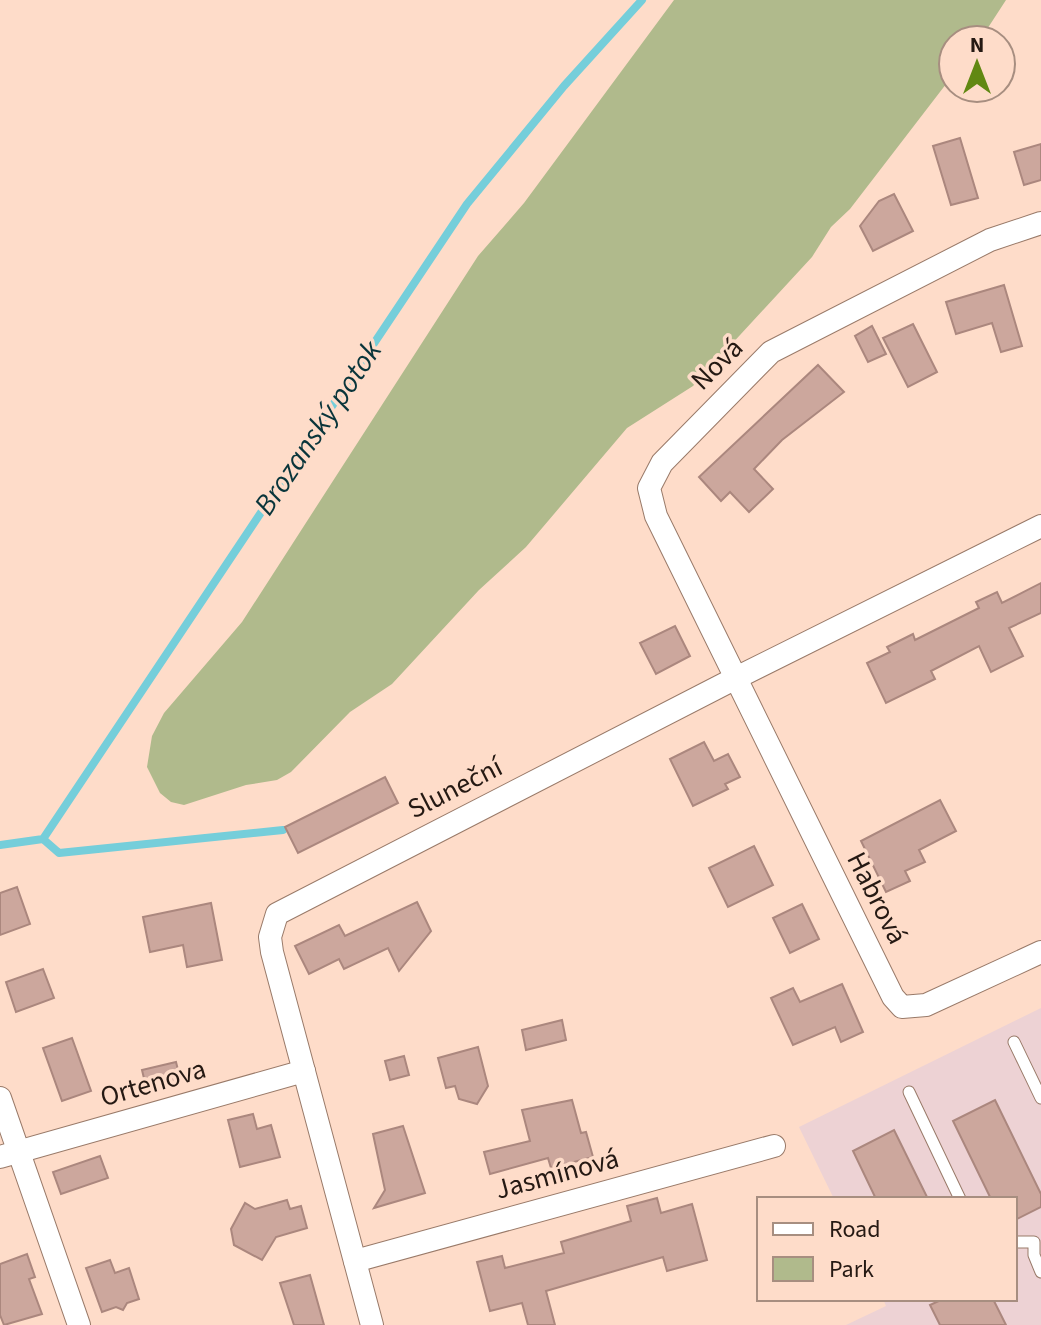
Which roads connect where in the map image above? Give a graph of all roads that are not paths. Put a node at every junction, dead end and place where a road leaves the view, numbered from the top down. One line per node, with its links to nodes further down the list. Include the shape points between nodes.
1 (1041, 223): 3 (street, Nová, via 990,240 771,352 653,475 649,488 656,516)
2 (1041, 526): 3 (street, Sluneční)
3 (734, 679): 4 (street, Habrová, via 902,1007 926,1005); 6 (street, Sluneční, via 277,914 272,952)
4 (1041, 952)
5 (1014, 1042): 9 (lane)
6 (304, 1071): 11 (street, Ortenova); 16 (street, Sluneční)
7 (909, 1092): 12 (lane)
8 (0, 1098): 11 (street)
9 (1041, 1098)
10 (774, 1146): 16 (street, Jasmínová)
11 (9, 1155): 18 (street)
12 (959, 1197)
13 (1040, 1229): 15 (lane)
14 (1017, 1242): 15 (lane)
15 (1034, 1242): 17 (lane)
16 (355, 1261): 19 (street, Sluneční)
17 (1041, 1272)
18 (79, 1325)
19 (372, 1325)

